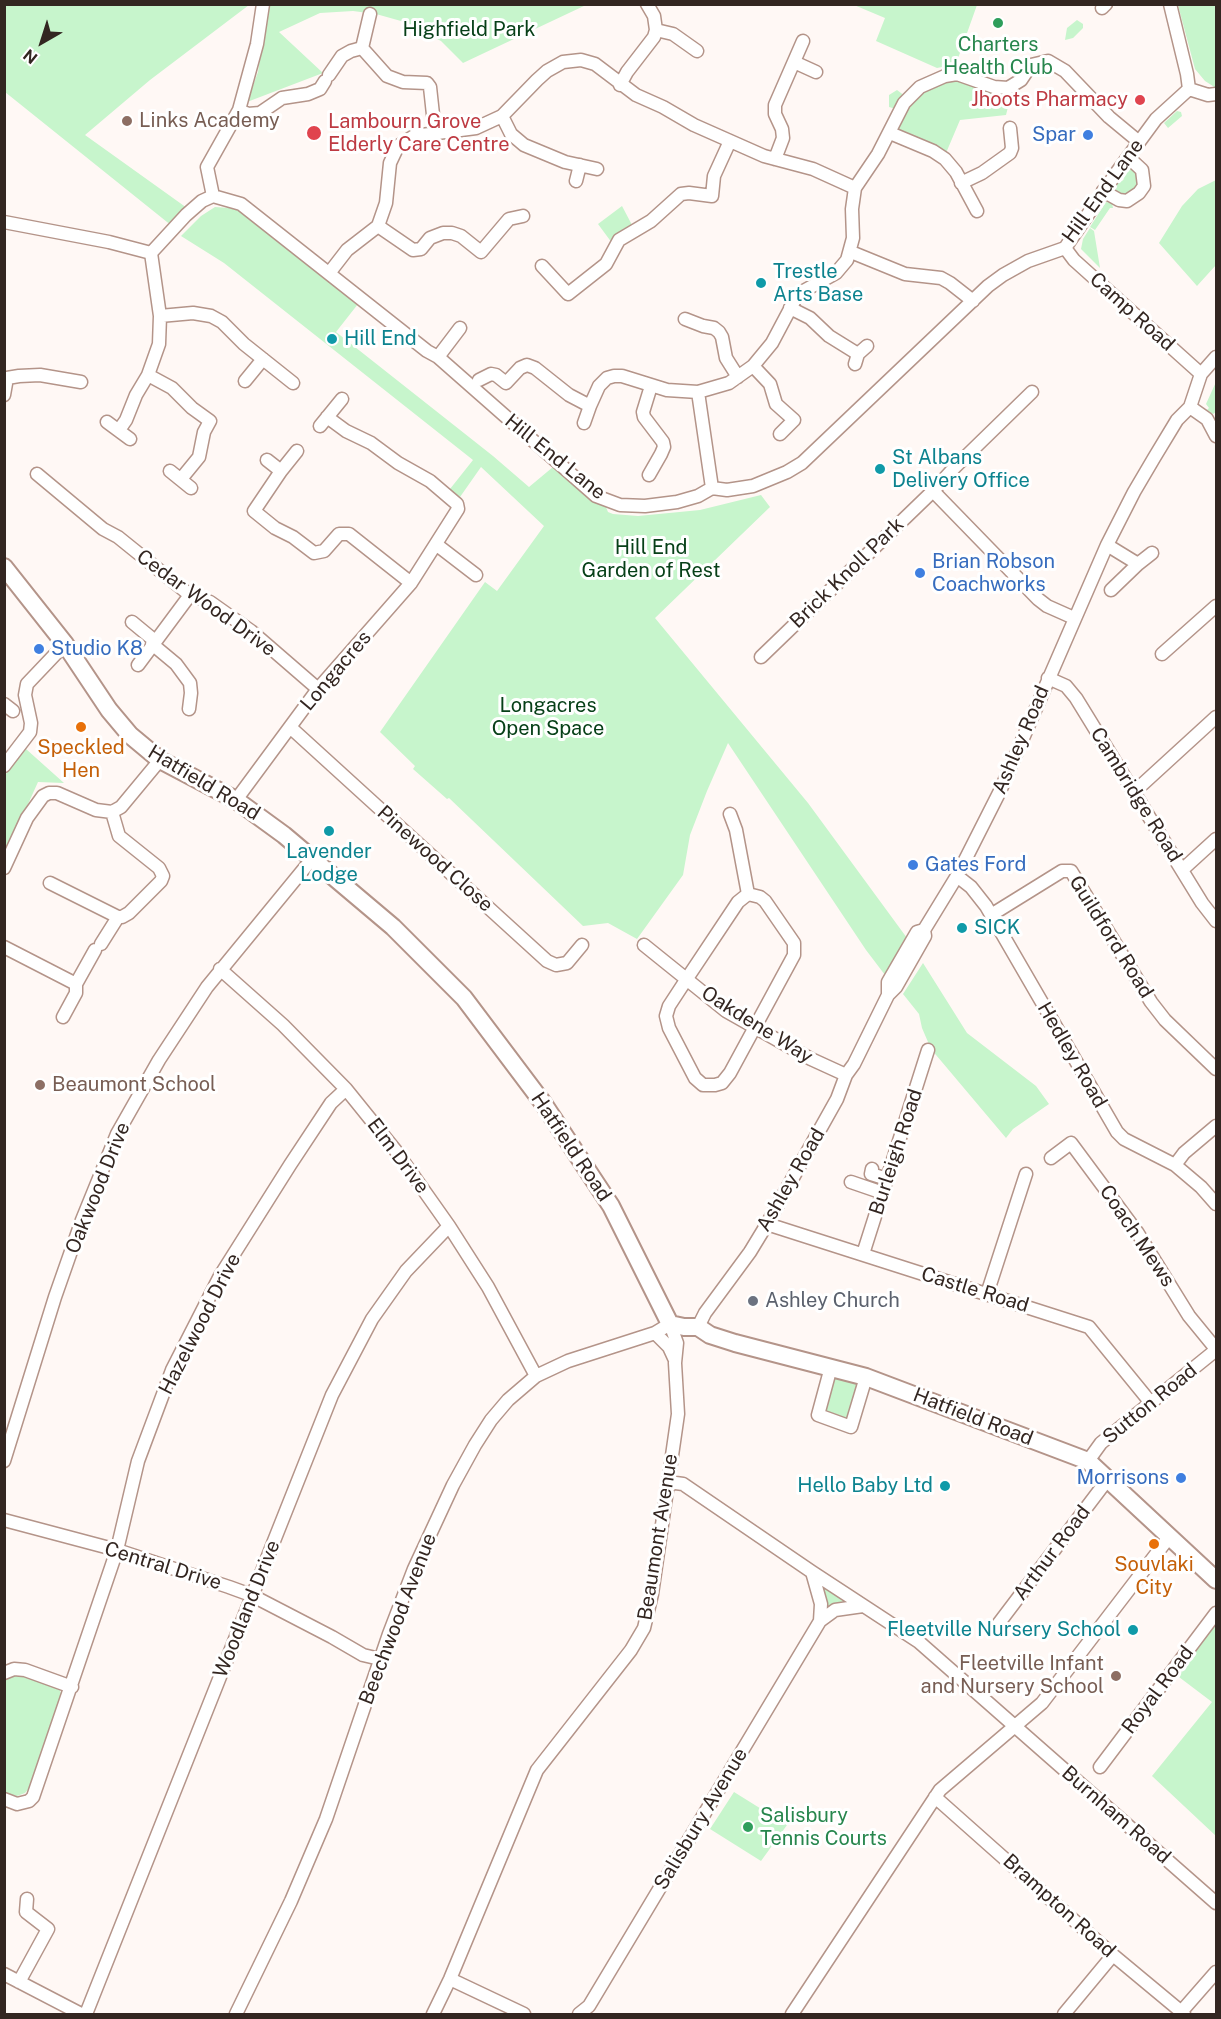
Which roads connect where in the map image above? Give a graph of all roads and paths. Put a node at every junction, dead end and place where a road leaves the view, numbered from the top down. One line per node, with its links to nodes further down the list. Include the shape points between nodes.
1 (263, 4): 14 (street)
2 (647, 4): 5 (street)
3 (1170, 4): 12 (street)
4 (370, 14): 7 (street)
5 (656, 30): 8 (street, via 673,34); 11 (street)
6 (803, 41): 9 (street)
7 (362, 48): 14 (street, via 342,56 320,89 282,98 260,113); 17 (street, via 387,76 403,82 427,82)
8 (697, 51)
9 (794, 63): 10 (street); 22 (street, via 775,105 783,138)
10 (816, 72)
11 (620, 85): 15 (street, via 595,64 581,60 563,62 547,71); 19 (street)
12 (1189, 88): 13 (street); 20 (street, Hill End Lane)
13 (1216, 94)
14 (239, 110): 29 (street, via 207,166)
15 (502, 116): 17 (street, via 476,128); 23 (street, via 516,140)
16 (1010, 128): 26 (street, via 1010,153)
17 (435, 133): 33 (street, via 414,136 393,155 386,203)
18 (890, 133): 20 (street, via 904,103 920,87 957,74 1008,88 1021,80 1031,66 1048,61 1065,71); 26 (street, via 940,155); 27 (street)
19 (730, 141): 22 (street); 37 (street, via 714,176 712,196 681,194 651,221 619,240 606,264 568,294)
20 (1138, 141): 21 (street, Hill End Lane)
21 (1128, 157): 28 (street, Hill End Lane); 28 (street, via 1142,170 1144,186 1127,201)
22 (775, 159): 27 (street, via 813,169)
23 (580, 165): 24 (street); 25 (street)
24 (597, 169)
25 (576, 181)
26 (961, 183): 30 (street)
27 (855, 188): 36 (street)
28 (1103, 191): 34 (street, Hill End Lane)
29 (213, 196): 35 (street, via 186,215); 38 (street, Hill End Lane, via 241,204)
30 (977, 211)
31 (523, 216): 33 (street, via 505,215 481,252 452,233 437,234 421,249 413,250)
32 (4, 222): 35 (street)
33 (378, 225): 38 (street, via 349,248)
34 (1065, 248): 39 (street, Hill End Lane, via 1003,275); 49 (street, Camp Road)
35 (151, 252): 41 (street)
36 (851, 252): 39 (street, via 905,274 941,278); 40 (street, via 836,273 798,294)
37 (542, 266)
38 (330, 272): 45 (street, Hill End Lane)
39 (973, 301): 78 (street, Hill End Lane, via 802,463 753,486)
40 (790, 308): 44 (street); 48 (street, via 772,343)
41 (160, 316): 47 (street, via 211,316); 50 (street, via 157,353)
42 (685, 319): 52 (street, via 719,332 726,358)
43 (460, 328): 45 (street)
44 (860, 355)
45 (438, 357): 78 (street, Hill End Lane, via 602,500 645,506 677,502)
46 (1216, 357): 49 (street)
47 (263, 359): 54 (street); 56 (street)
48 (753, 366): 52 (street); 67 (street, via 770,384 776,404 798,418)
49 (1201, 374): 63 (street)
50 (148, 375): 66 (street); 76 (street, via 172,388 210,421 199,457)
51 (6, 376): 55 (street, via 40,375); 60 (street)
52 (738, 377): 58 (street)
53 (479, 380): 62 (street, via 491,374 506,383 527,365)
54 (245, 381)
55 (81, 382)
56 (293, 383)
57 (651, 386): 58 (street); 62 (street, via 622,376 607,378); 75 (street, via 644,417 664,447)
58 (698, 392): 78 (street)
59 (1032, 392): 79 (street, Brick Knoll Park)
60 (4, 395)
61 (342, 399): 80 (street, Longacres, via 324,421 371,443 458,504 458,512)
62 (590, 406): 65 (street)
63 (1190, 407): 68 (street, via 1207,419); 81 (street, Ashley Road, via 1177,420 1154,458)
64 (107, 422): 66 (street)
65 (584, 423)
66 (119, 430): 69 (street)
67 (780, 434)
68 (1216, 436)
69 (130, 439)
70 (297, 451): 73 (street)
71 (267, 460): 73 (street)
72 (170, 471): 76 (street)
73 (281, 471): 86 (street, via 250,515 293,537 314,553 324,551 339,534 350,534)
74 (37, 474): 88 (street, Cedar Wood Drive)
75 (649, 475)
76 (181, 479): 77 (street)
77 (191, 488)
78 (712, 488)
79 (933, 491): 90 (street, via 1038,599); 95 (street, Brick Knoll Park)
80 (437, 545): 85 (street); 86 (street, Longacres)
81 (1107, 545): 83 (street); 90 (street, Ashley Road)
82 (1152, 553): 83 (street)
83 (1138, 564): 87 (street)
84 (4, 567): 93 (main road, Hatfield Road)
85 (476, 575)
86 (411, 584): 98 (street, Longacres)
87 (1111, 590)
88 (190, 595): 92 (street); 98 (street, Cedar Wood Drive, via 210,602 252,631)
89 (1216, 606): 94 (street)
90 (1074, 618): 97 (street, Ashley Road)
91 (132, 622): 92 (street)
92 (154, 643): 96 (street); 99 (street, via 190,683)
93 (65, 644): 102 (main road, Hatfield Road, via 109,710 130,735); 103 (street, via 27,684 30,732)
94 (1162, 654)
95 (761, 657)
96 (138, 665)
97 (1048, 678): 104 (street, Cambridge Road, via 1072,692); 112 (street, Ashley Road, via 1000,791)
98 (318, 689): 101 (street, Longacres)
99 (189, 709)
100 (1216, 717): 104 (street)
101 (290, 727): 105 (street, Longacres); 118 (street, Pinewood Close, via 547,961 556,965 567,963)
102 (160, 760): 105 (main road, Hatfield Road); 106 (street, via 121,807)
103 (4, 766)
104 (1134, 792): 111 (street, Cambridge Road)
105 (236, 800): 109 (main road, Hatfield Road)
106 (112, 812): 110 (street, via 96,810 57,793 43,795 27,818); 116 (street, via 119,836 159,868 163,876 129,913)
107 (730, 814): 114 (street)
108 (1216, 839): 111 (street)
109 (312, 858): 121 (street, Oakwood Drive); 143 (main road, Hatfield Road, via 421,953 500,1044 611,1206)
110 (4, 868)
111 (1182, 870): 117 (street, Cambridge Road)
112 (957, 876): 115 (street, Hedley Road, via 978,895); 128 (street, Ashley Road, via 924,930 925,936 906,959 896,987 888,995)
113 (50, 883): 116 (street)
114 (748, 894): 122 (street, via 738,902); 125 (street, via 765,902 794,943 794,955)
115 (991, 915): 127 (street, Guildford Road, via 1062,871 1071,871 1151,1002); 132 (street, Hedley Road, via 1117,1132)
116 (118, 917): 123 (street)
117 (1216, 921)
118 (582, 945)
119 (644, 945): 122 (street, Oakdene Way)
120 (4, 947): 123 (street)
121 (220, 969): 129 (street, Elm Drive); 152 (street, Oakwood Drive, via 159,1060 117,1134 55,1297)
122 (686, 980): 125 (street, Oakdene Way); 125 (street, via 666,1016 695,1078 704,1085 722,1083)
123 (76, 984): 124 (street, via 76,993)
124 (63, 1017)
125 (755, 1028): 128 (street, Oakdene Way)
126 (928, 1050): 135 (street, Burleigh Road)
127 (1216, 1069)
128 (846, 1075): 139 (street, Ashley Road, via 837,1099)
129 (346, 1089): 140 (street, Elm Drive); 158 (street, Hazelwood Drive, via 331,1103 290,1164 227,1266 172,1370 138,1461)
130 (1216, 1126): 132 (street)
131 (1051, 1158): 146 (street, Coach Mews, via 1071,1143)
132 (1175, 1165): 138 (street, Hedley Road)
133 (872, 1169): 135 (street, via 871,1174)
134 (1026, 1174): 142 (street)
135 (887, 1179): 137 (street, Burleigh Road)
136 (850, 1182): 137 (street)
137 (883, 1193): 141 (street, Burleigh Road)
138 (1216, 1204)
139 (767, 1224): 141 (street, Castle Road); 144 (street, Ashley Road)
140 (449, 1226): 149 (street, Elm Drive, via 488,1287); 161 (street, Woodland Drive, via 406,1271 367,1329 332,1395)
141 (863, 1254): 142 (street, Castle Road)
142 (987, 1294): 151 (street, Castle Road, via 1089,1327)
143 (670, 1324): 144 (main road, Hatfield Road); 145 (street, Beechwood Avenue); 147 (street, Beaumont Avenue, via 676,1343)
144 (698, 1326): 148 (main road, Hatfield Road, via 718,1338)
145 (655, 1333): 147 (street, Beaumont Avenue, via 669,1347); 149 (street, Beechwood Avenue, via 568,1361)
146 (1216, 1350): 151 (street, Sutton Road)
147 (675, 1362): 155 (street, Beaumont Avenue, via 678,1414)
148 (831, 1367): 150 (main road, Hatfield Road); 150 (street, via 818,1415 851,1427)
149 (536, 1376): 166 (street, Beechwood Avenue, via 491,1420 458,1475 414,1569)
150 (866, 1377): 153 (main road, Hatfield Road)
151 (1151, 1403): 153 (street, Sutton Road, via 1101,1443)
152 (4, 1461)
153 (1088, 1461): 154 (main road, Hatfield Road)
154 (1108, 1479): 157 (main road, Hatfield Road); 165 (street, Arthur Road)
155 (668, 1482): 159 (street, via 683,1484); 178 (street, Beaumont Avenue, via 644,1628 537,1770)
156 (4, 1520): 158 (street, Central Drive)
157 (1170, 1536): 160 (main road, Hatfield Road); 169 (street, via 1051,1693)
158 (117, 1550): 161 (street, Central Drive); 168 (street, Hazelwood Drive)
159 (812, 1572): 162 (street); 164 (street)
160 (1216, 1580)
161 (251, 1595): 166 (street, Central Drive, via 363,1655); 183 (street, Woodland Drive)
162 (863, 1606): 164 (street, via 835,1610); 169 (street, Burnham Road, via 926,1648)
163 (1216, 1614): 170 (street, Royal Road)
164 (820, 1621): 187 (street, Salisbury Avenue, via 589,2006)
165 (996, 1627)
166 (380, 1659): 184 (street, Beechwood Avenue, via 326,1819)
167 (4, 1673): 168 (street, via 25,1670)
168 (72, 1687): 172 (street, Hazelwood Drive, via 33,1797 17,1804)
169 (1015, 1726): 171 (street); 174 (street, Burnham Road)
170 (1100, 1767)
171 (935, 1797): 175 (street, Brampton Road); 188 (street)
172 (4, 1799)
173 (27, 1899): 179 (street, via 26,1911 48,1929)
174 (1216, 1903)
175 (1113, 1955): 181 (street, Brampton Road); 189 (street)
176 (1216, 1972): 181 (street)
177 (4, 1974): 179 (street)
178 (450, 1979): 180 (street); 185 (street, Beaumont Avenue)
179 (19, 1982): 182 (street)
180 (509, 2011): 186 (street)
181 (1183, 2013)
182 (81, 2014)
183 (86, 2014)
184 (236, 2014)
185 (433, 2014)
186 (524, 2014)
187 (579, 2014)
188 (792, 2014)
189 (1064, 2014)

